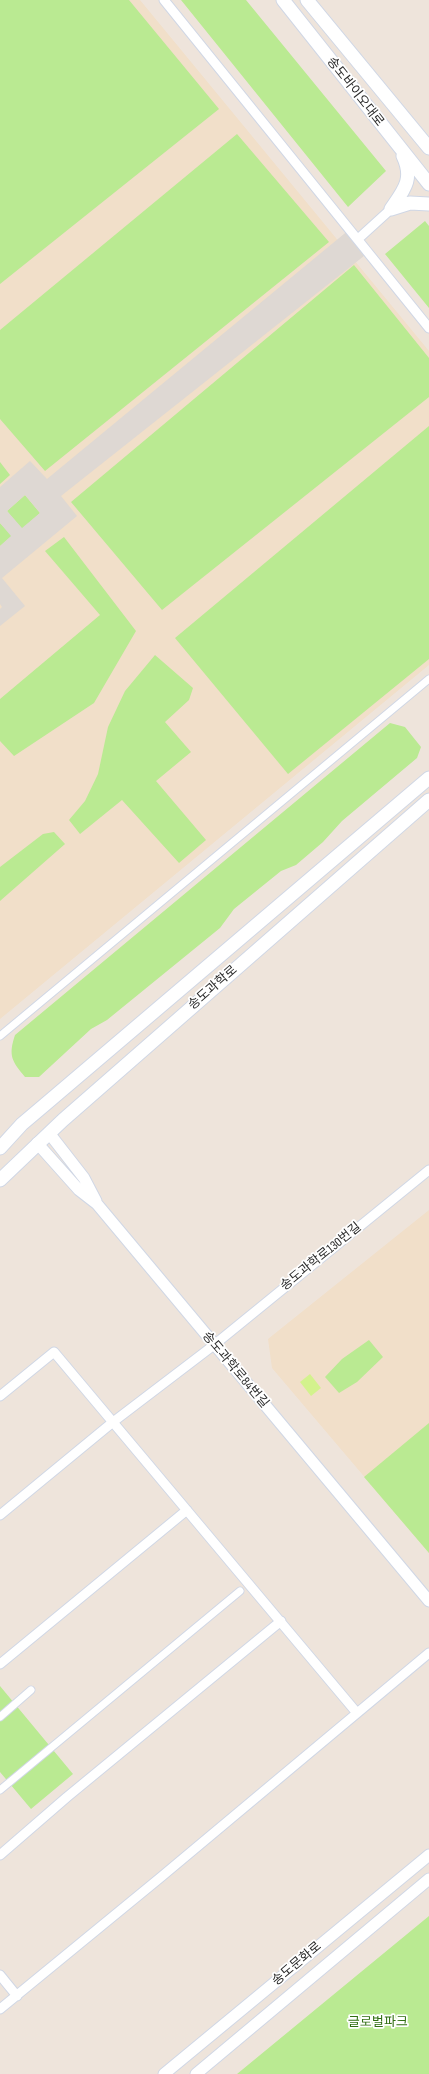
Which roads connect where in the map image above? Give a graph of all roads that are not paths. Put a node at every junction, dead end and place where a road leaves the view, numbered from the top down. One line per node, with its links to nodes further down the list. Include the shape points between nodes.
1 (164, 0): 9 (street)
2 (282, 0): 4 (main road, 송도바이오대로)
3 (307, 0): 5 (main road, 송도바이오대로)
4 (398, 147): 6 (main road, 송도바이오대로); 8 (main road, via 408,173 406,186)
5 (429, 148)
6 (429, 184)
7 (429, 204): 8 (main road, via 410,203)
8 (391, 209): 9 (street)
9 (358, 239): 10 (street)
10 (429, 328)
11 (429, 679): 14 (street)
12 (429, 778): 17 (main road, 송도과학로, via 22,1124)
13 (429, 800): 15 (main road, 송도과학로)
14 (0, 1036)
15 (49, 1132): 16 (main road, 송도과학로); 20 (street, via 84,1178)
16 (37, 1144): 19 (main road, 송도과학로); 20 (street, 송도과학로84번길, via 79,1190)
17 (0, 1148)
18 (429, 1170): 21 (street, 송도과학로130번길)
19 (0, 1180)
20 (97, 1204): 21 (street, 송도과학로84번길)
21 (214, 1345): 23 (street, 송도과학로130번길); 27 (street, 송도과학로84번길)
22 (0, 1396): 23 (street, via 54,1352)
23 (113, 1422): 24 (street); 25 (street, 송도과학로130번길)
24 (187, 1510): 28 (street); 30 (street)
25 (0, 1515)
26 (240, 1591): 34 (street)
27 (429, 1601)
28 (281, 1621): 32 (street); 35 (street)
29 (429, 1653): 32 (street)
30 (0, 1664)
31 (31, 1690): 33 (street)
32 (357, 1713): 39 (street)
33 (0, 1717)
34 (0, 1790)
35 (0, 1855)
36 (429, 1855): 41 (street, 송도문화로)
37 (429, 1879): 42 (street, 송도문화로)
38 (0, 1975): 39 (street)
39 (17, 1996): 40 (street)
40 (0, 2009)
41 (164, 2074)
42 (196, 2074)

